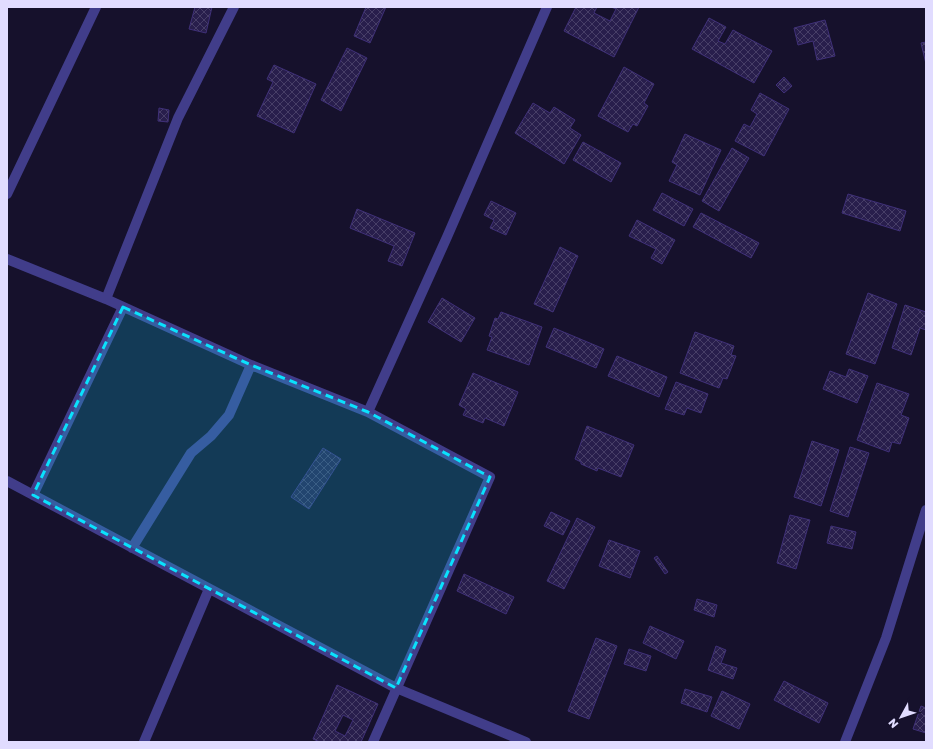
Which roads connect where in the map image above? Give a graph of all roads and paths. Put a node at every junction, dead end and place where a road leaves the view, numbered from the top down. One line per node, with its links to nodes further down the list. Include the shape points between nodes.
1 (96, 7): 4 (street)
2 (234, 7): 6 (street, via 178,118)
3 (547, 7): 9 (street)
4 (7, 194)
5 (7, 259): 6 (street)
6 (106, 299): 7 (street)
7 (123, 307): 8 (street); 11 (street)
8 (251, 365): 9 (street); 13 (street, via 229,415 211,436 190,453)
9 (368, 412): 15 (street, via 490,478)
10 (7, 481): 11 (street)
11 (33, 495): 13 (street)
12 (926, 510): 19 (street, via 886,638)
13 (132, 548): 14 (street)
14 (209, 589): 15 (street); 16 (street)
15 (396, 688): 17 (street); 18 (street)
16 (144, 742)
17 (373, 742)
18 (526, 742)
19 (844, 742)

